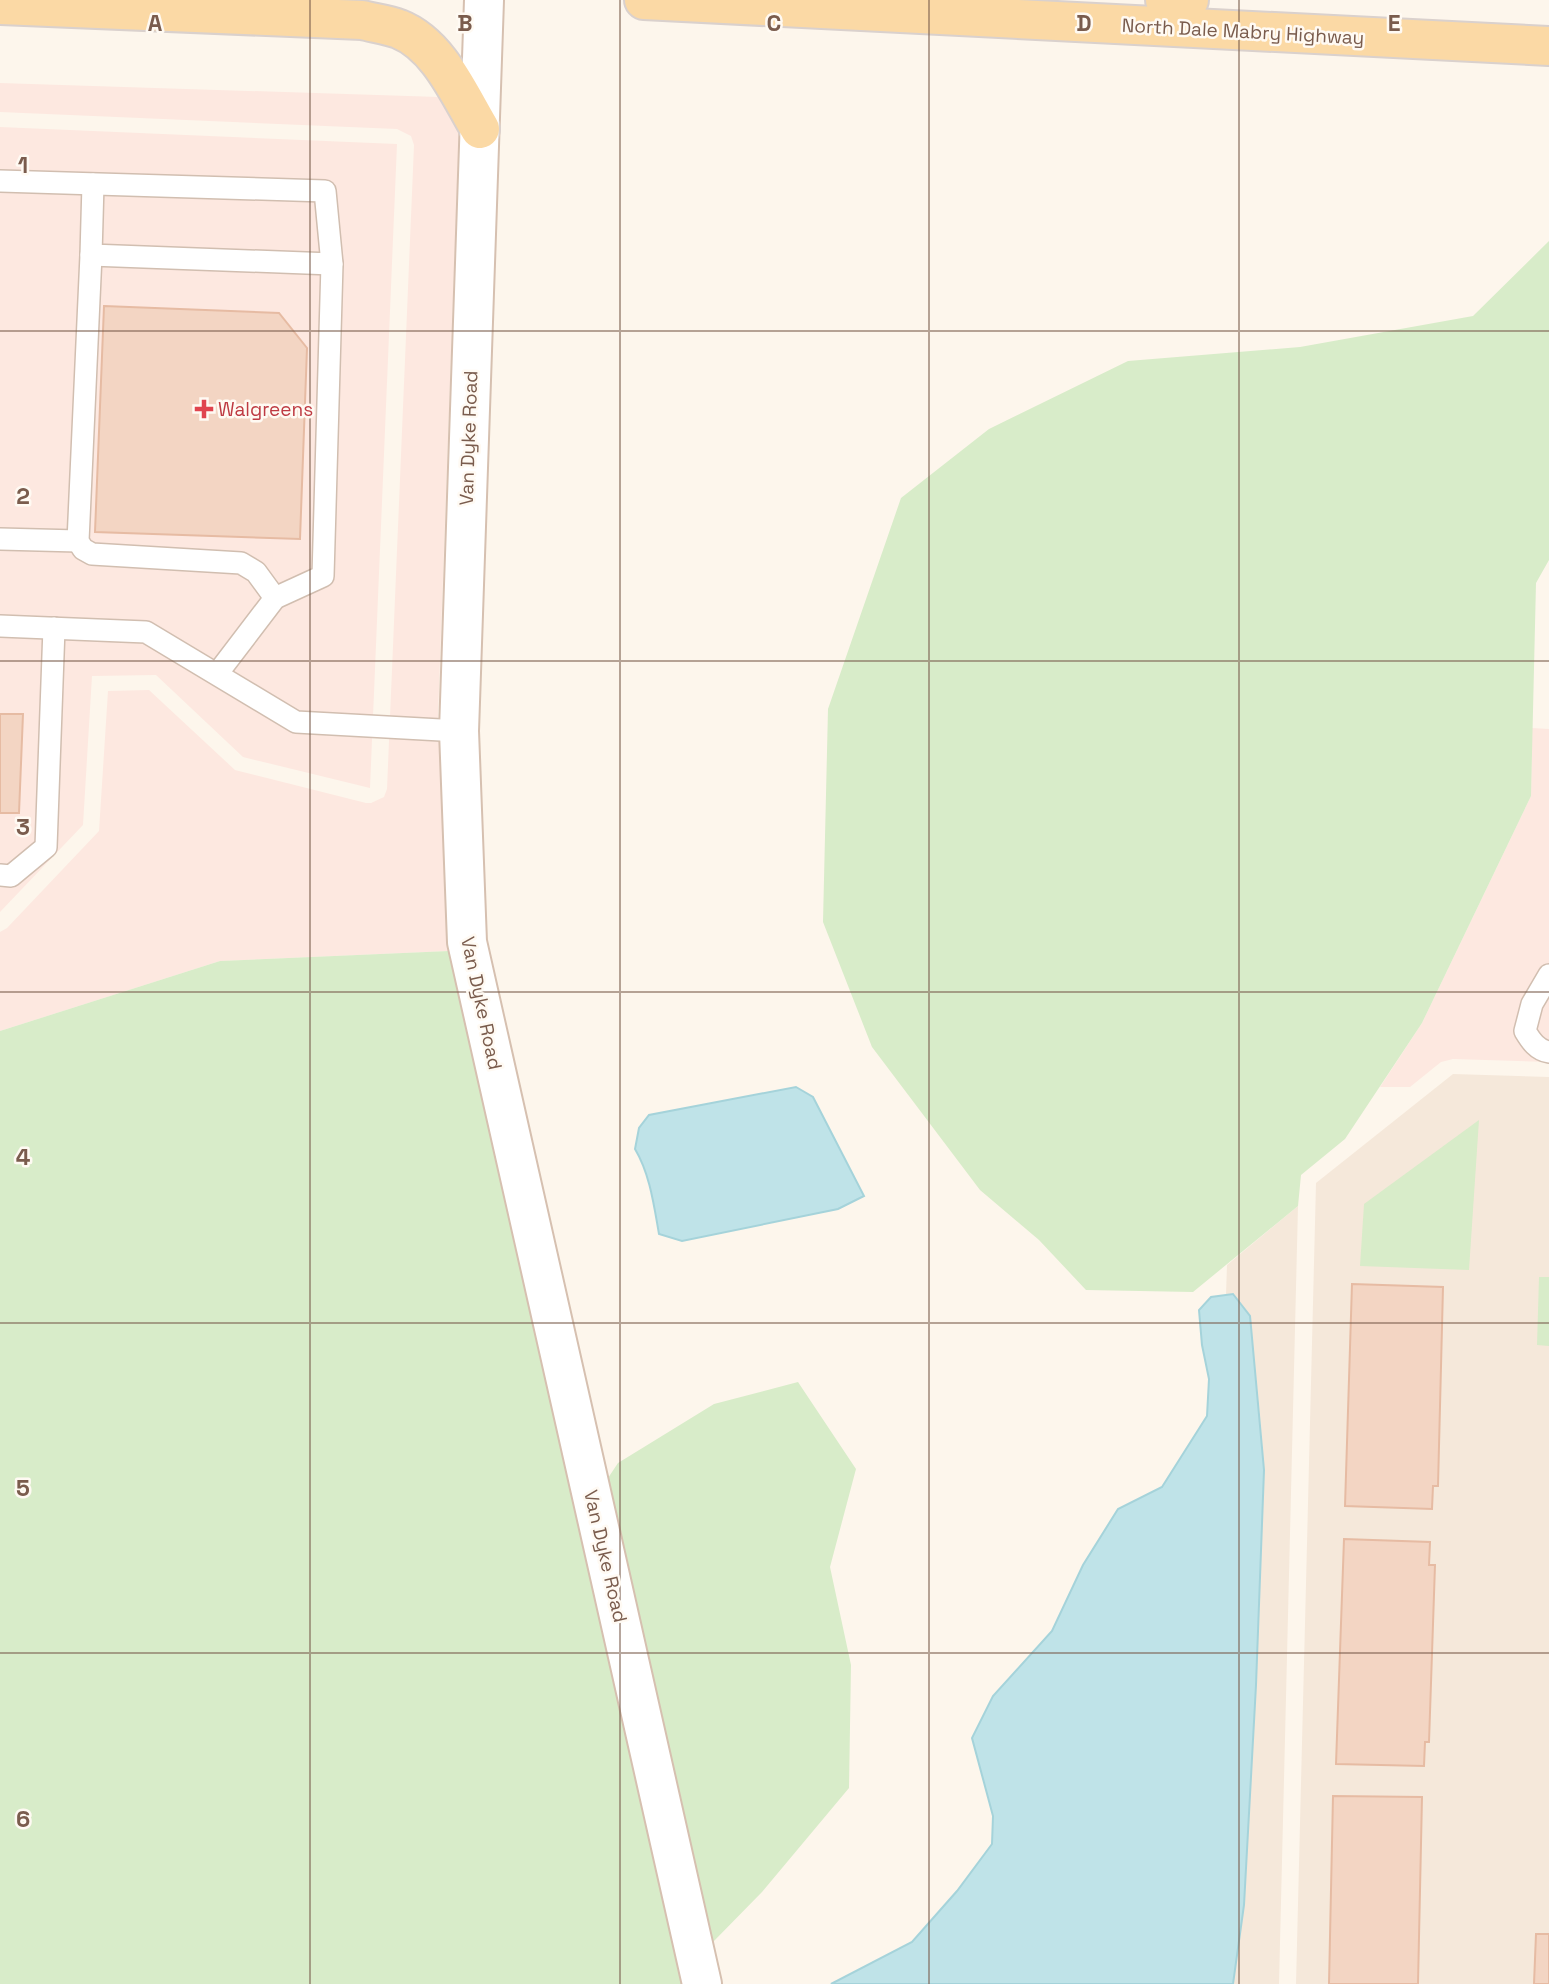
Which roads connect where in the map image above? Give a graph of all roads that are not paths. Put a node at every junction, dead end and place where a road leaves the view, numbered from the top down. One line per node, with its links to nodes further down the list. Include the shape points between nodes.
1 (484, 0): 9 (street, Van Dyke Road)
2 (644, 0): 7 (main road, North Dale Mabry Highway)
3 (1029, 0): 7 (main road)
4 (1165, 0): 5 (main road)
5 (1189, 0)
6 (0, 5): 9 (main road, via 362,20 392,27 426,46)
7 (969, 18): 8 (main road, North Dale Mabry Highway)
8 (1549, 46)
9 (480, 129): 20 (street, Van Dyke Road)
10 (0, 181): 11 (lane)
11 (93, 184): 12 (lane); 13 (lane, via 325,191)
12 (91, 255): 13 (lane); 15 (lane)
13 (332, 264): 16 (lane, via 323,576)
14 (0, 539): 15 (lane)
15 (78, 541): 16 (lane, via 92,554 241,563 256,572)
16 (275, 598): 19 (lane)
17 (0, 626): 18 (lane)
18 (54, 628): 19 (lane, via 146,632); 21 (lane, via 46,847 12,876)
19 (217, 674): 20 (lane, via 296,722)
20 (458, 731): 24 (street, Van Dyke Road, via 467,942)
21 (0, 875)
22 (1549, 975): 23 (lane, via 1532,1004 1525,1031 1532,1043)
23 (1549, 1052)
24 (702, 1984)

